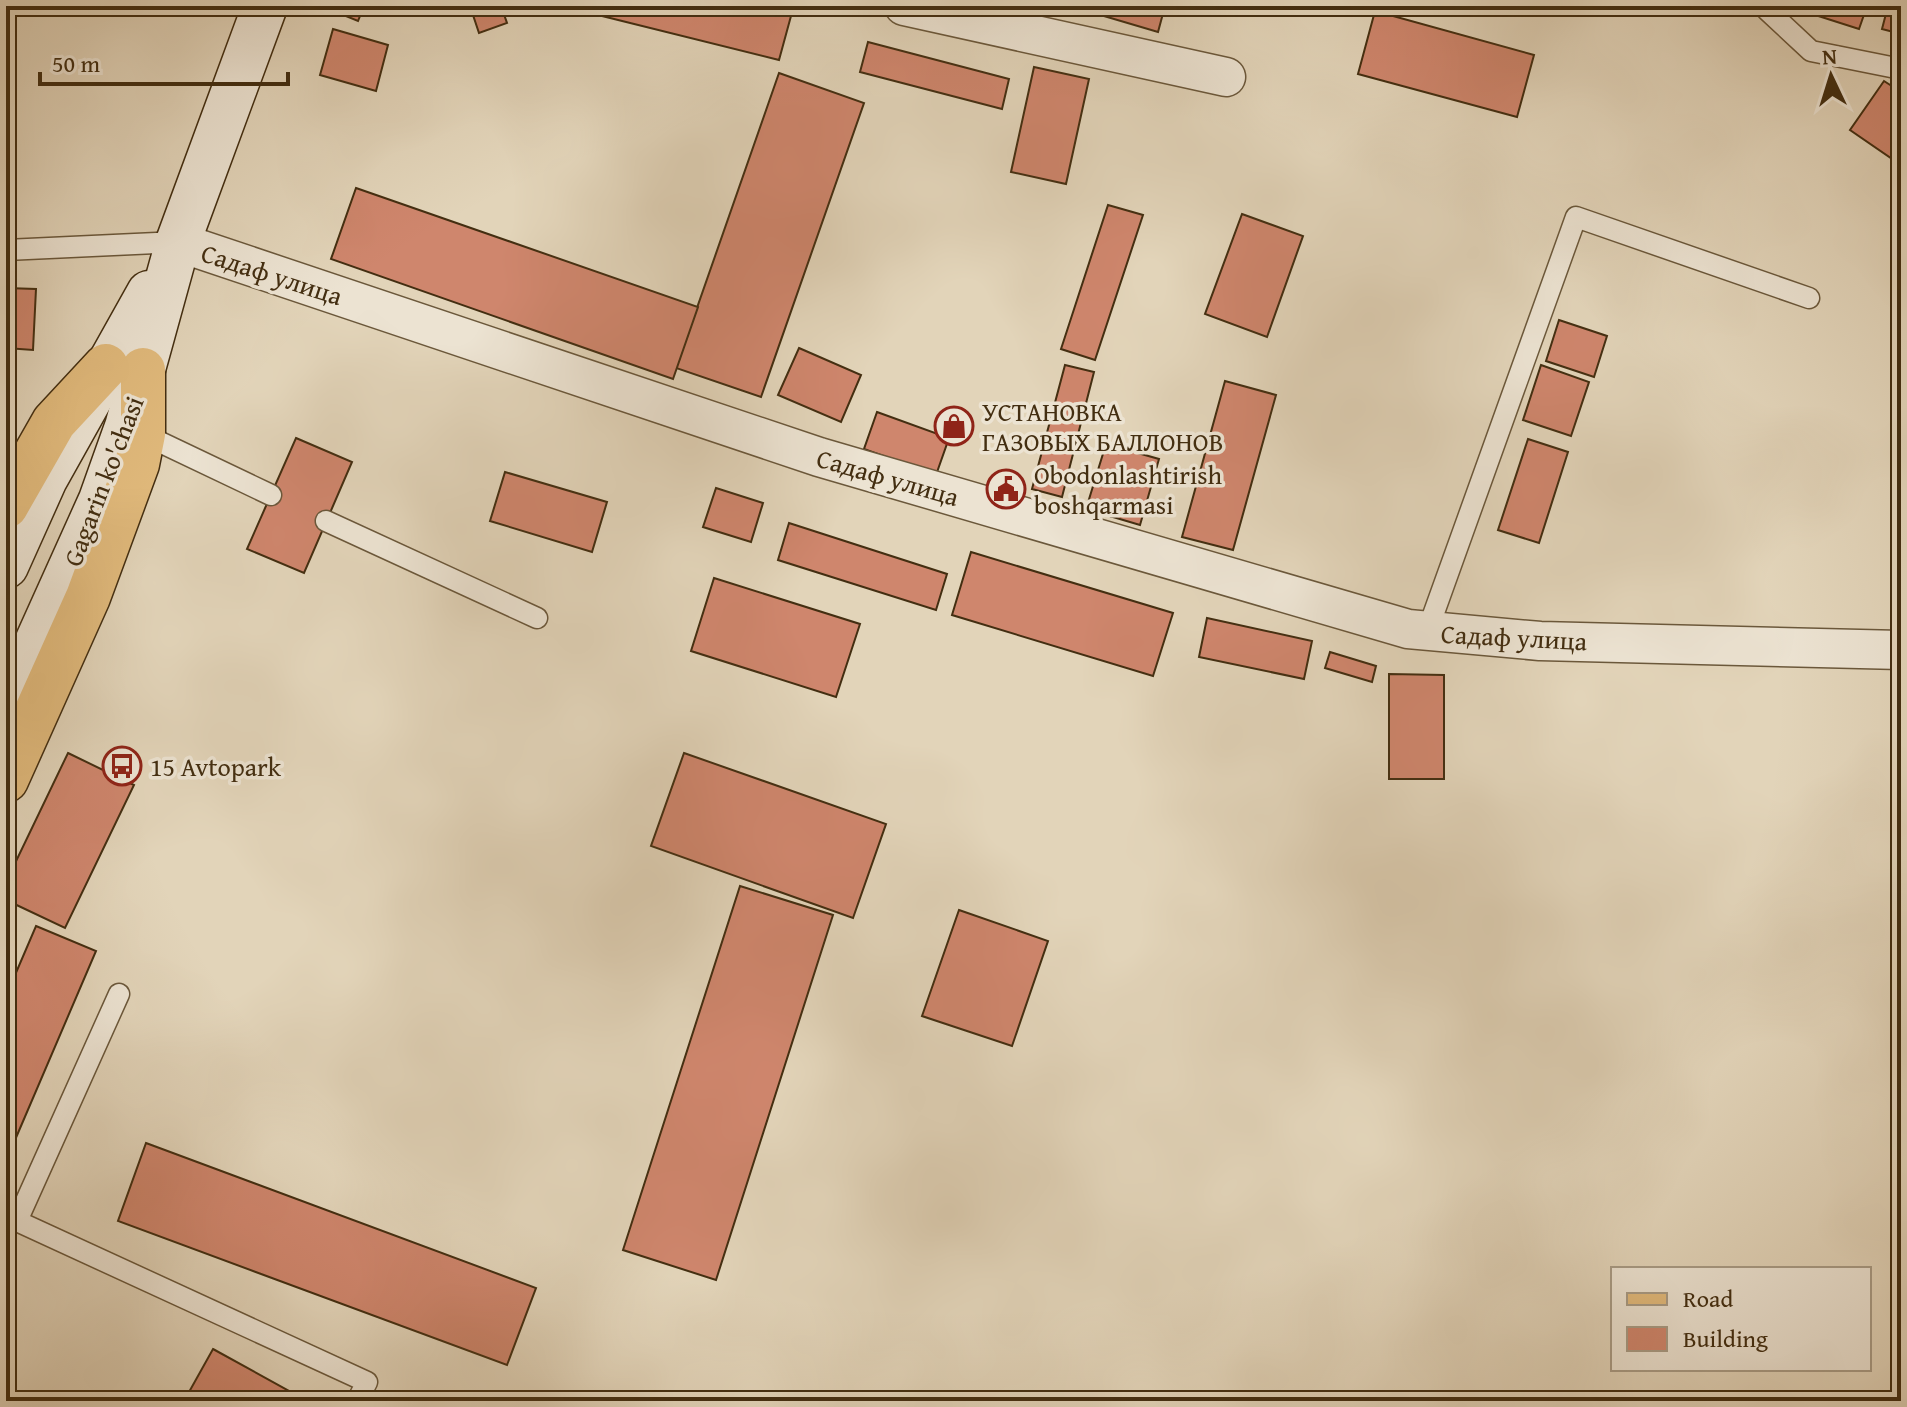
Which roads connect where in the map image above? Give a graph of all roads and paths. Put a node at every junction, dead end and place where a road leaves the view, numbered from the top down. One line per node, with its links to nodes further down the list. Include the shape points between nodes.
1 (265, 6): 6 (main road, Gagarin ko'chasi)
2 (904, 6): 5 (street)
3 (1768, 6): 4 (lane, via 1811,51)
4 (1901, 69)
5 (1226, 77)
6 (178, 242): 7 (lane); 9 (main road, Gagarin ko'chasi); 16 (street, Садаф улица, via 819,457)
7 (6, 250)
8 (1809, 298): 16 (lane, via 1576,217)
9 (124, 368): 10 (main road); 12 (main road, via 54,422); 14 (main road, Gagarin ko'chasi, via 45,479); 18 (main road, Gagarin ko'chasi, via 101,500)
10 (143, 434): 11 (lane); 19 (main road, via 88,597)
11 (271, 495)
12 (6, 506)
13 (326, 521): 15 (lane)
14 (6, 566)
15 (537, 618)
16 (1427, 632): 17 (street, Садаф улица, via 1540,641)
17 (1901, 650)
18 (6, 711)
19 (6, 780)
20 (119, 994): 21 (lane)
21 (11, 1219): 22 (lane)
22 (367, 1382): 23 (lane); 24 (lane)
23 (357, 1401)
24 (376, 1401)

